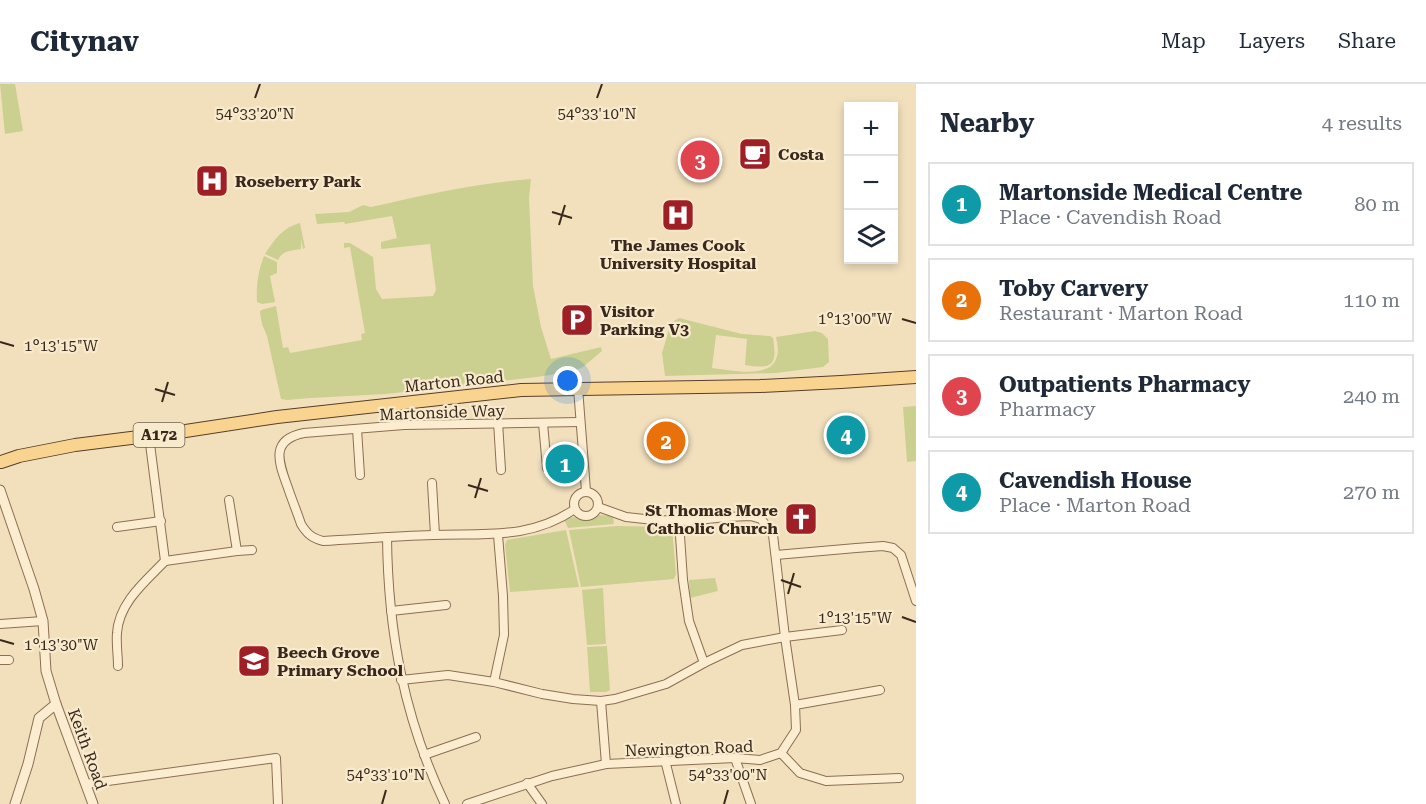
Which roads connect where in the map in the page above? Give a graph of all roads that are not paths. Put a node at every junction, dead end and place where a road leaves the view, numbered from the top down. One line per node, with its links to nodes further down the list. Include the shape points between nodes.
1 (916, 376): 2 (main road, Marton Road / A172, via 760,386)
2 (578, 388): 4 (street); 7 (main road, Marton Road / A172, via 521,390 277,417)
3 (498, 422): 5 (street, Martonside Way); 6 (street, Martonside Way); 11 (street)
4 (580, 422): 5 (street, Martonside Way); 15 (street)
5 (543, 423): 9 (street)
6 (357, 429): 12 (street); 24 (street, Martonside Way, via 292,435 282,444 279,465 301,524 314,538)
7 (149, 436): 8 (main road, Marton Road / A172, via 75,445); 20 (street)
8 (0, 461): 10 (main road)
9 (547, 468)
10 (0, 470)
11 (501, 470)
12 (360, 475)
13 (432, 483): 22 (street)
14 (0, 490): 32 (street, Keith Road)
15 (586, 491): 17 (street, via 596,496); 18 (street, via 576,497)
16 (229, 501): 26 (street)
17 (598, 507): 18 (street, via 587,516); 19 (street, via 626,517)
18 (575, 508): 23 (street, via 545,524)
19 (679, 520): 27 (street, via 751,516 761,519 773,536); 36 (street, via 689,621)
20 (161, 521): 21 (street); 28 (street)
21 (117, 527)
22 (435, 535): 23 (street); 24 (street)
23 (498, 535): 39 (street, via 504,635)
24 (387, 537): 31 (street)
25 (252, 550): 26 (street)
26 (237, 551): 28 (street)
27 (776, 555): 29 (street, via 893,548 901,555); 35 (street)
28 (165, 561): 37 (street, via 122,611 117,631)
29 (916, 601)
30 (446, 604): 31 (street)
31 (391, 612): 38 (street)
32 (43, 621): 33 (street); 42 (street, Keith Road, via 46,671)
33 (0, 624)
34 (842, 630): 35 (street)
35 (784, 637): 36 (street, via 742,645); 43 (street)
36 (704, 663): 41 (street, via 666,684)
37 (118, 666)
38 (401, 680): 39 (street, via 448,675); 46 (street)
39 (494, 682): 41 (street, via 542,694)
40 (880, 690): 43 (street)
41 (601, 701): 49 (street)
42 (56, 704): 52 (street, Keith Road); 53 (street, via 39,718)
43 (795, 705): 45 (street, via 796,730)
44 (476, 737): 46 (street)
45 (781, 753): 47 (street, Newington Road, via 760,760); 50 (street, via 800,773 826,781)
46 (424, 755): 56 (street)
47 (735, 758): 48 (street, Newington Road); 60 (street)
48 (665, 760): 49 (street, Newington Road); 59 (street)
49 (606, 764): 51 (street, Newington Road)
50 (899, 778)
51 (527, 783): 57 (street, Newington Road); 58 (street)
52 (86, 784): 54 (street, Keith Road); 55 (street, via 276,758)
53 (15, 804)
54 (93, 804)
55 (278, 804)
56 (445, 804)
57 (467, 804)
58 (542, 804)
59 (676, 804)
60 (751, 804)

